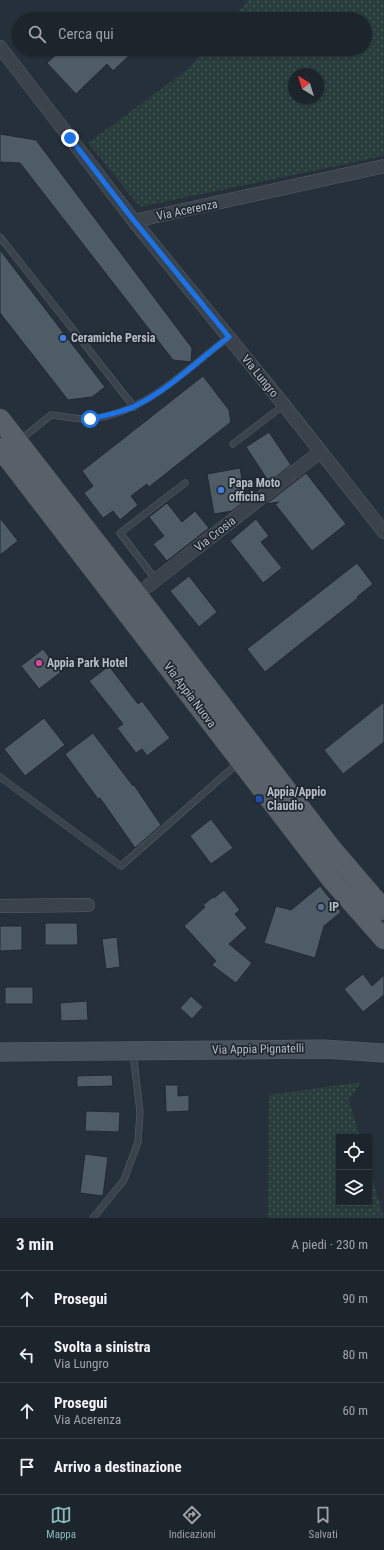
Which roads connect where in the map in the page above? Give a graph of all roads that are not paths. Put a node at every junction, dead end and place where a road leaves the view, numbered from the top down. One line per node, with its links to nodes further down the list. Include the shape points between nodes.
1 (0, 47): 3 (street)
2 (384, 166): 3 (street, Via Acerenza)
3 (134, 221): 5 (street, Via Lungro)
4 (0, 237): 7 (lane)
5 (229, 337): 6 (street, Via Lungro); 7 (lane, via 183,375)
6 (284, 405): 9 (lane); 11 (street, Via Lungro)
7 (134, 407): 10 (lane, via 90,419 51,415)
8 (0, 419): 10 (main road, Via Appia Nuova)
9 (233, 444)
10 (5, 448): 15 (main road, Via Appia Nuova); 19 (main road, Via Appia Nuova, via 137,594 331,848)
11 (320, 452): 13 (street, Via Lungro); 14 (street, Via Crosia)
12 (185, 483): 14 (lane, via 120,533)
13 (384, 532)
14 (152, 583)
15 (240, 761): 16 (lane, via 121,866); 20 (main road, Via Appia Nuova, via 332,880)
16 (0, 777)
17 (88, 905): 18 (street)
18 (0, 906)
19 (384, 910)
20 (384, 940)
21 (132, 1050): 22 (main road, Via Appia Pignatelli); 23 (main road, Via Appia Pignatelli, via 324,1049); 24 (lane, via 140,1112 138,1142 124,1180)
22 (0, 1052)
23 (384, 1053)
24 (93, 1218)

